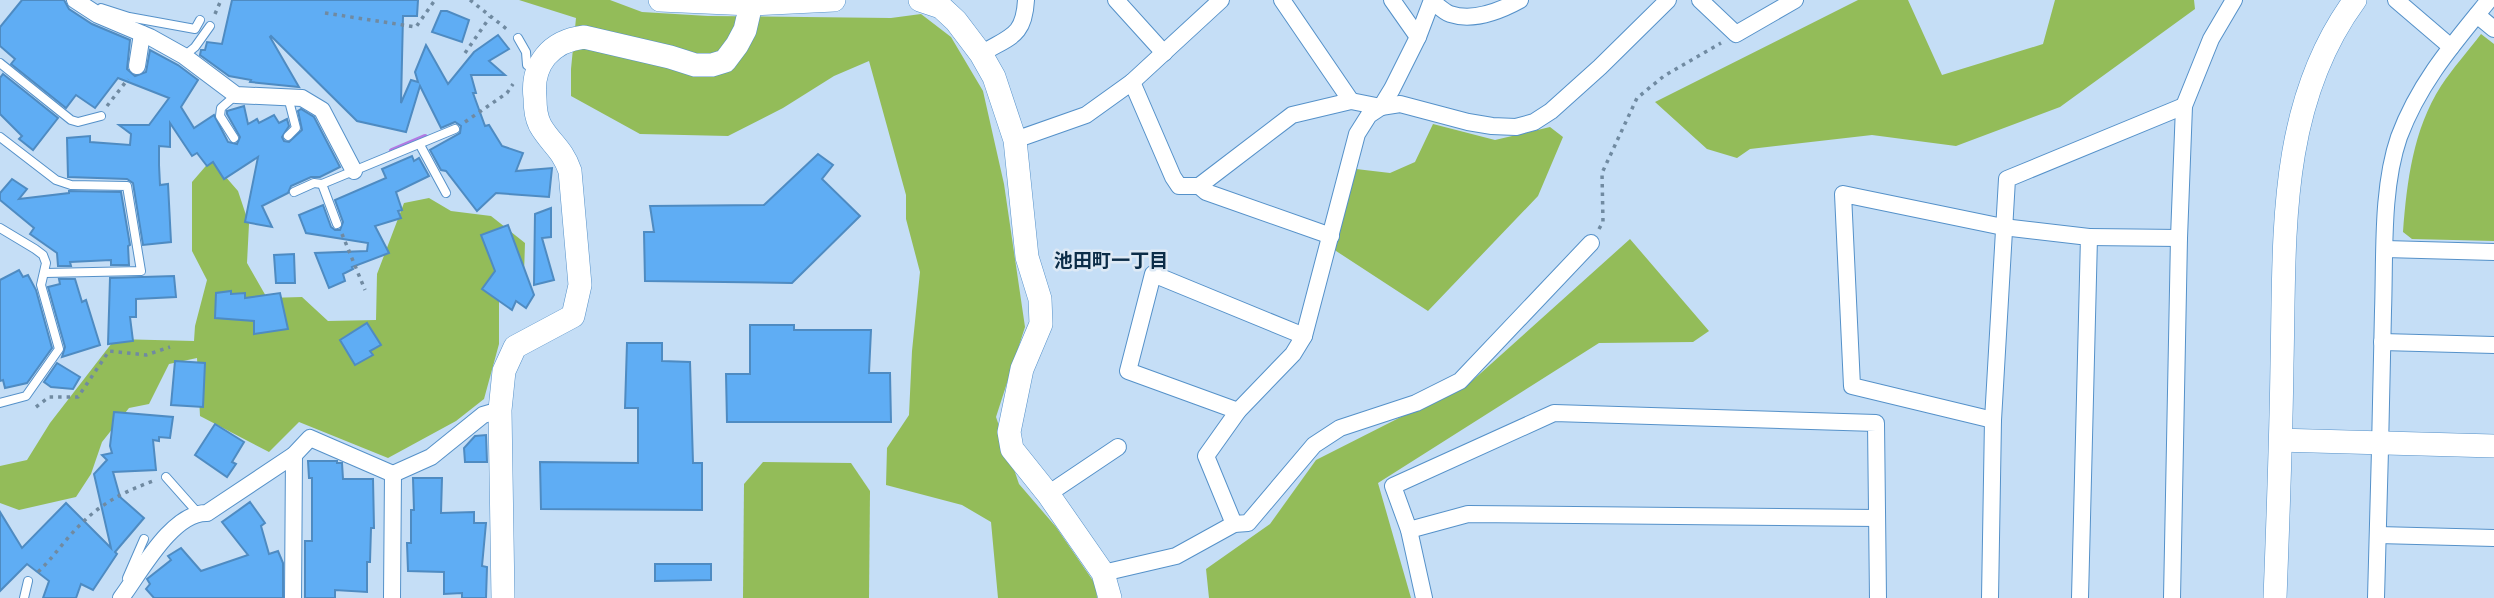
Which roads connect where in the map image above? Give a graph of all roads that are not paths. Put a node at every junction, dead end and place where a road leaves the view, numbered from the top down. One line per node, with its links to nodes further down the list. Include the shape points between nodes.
1 (75, 0): 20 (street)
2 (660, 0): 19 (street)
3 (834, 0): 19 (street)
4 (920, 0): 30 (street, via 941,7)
5 (1026, 0): 30 (street, via 1025,20 1018,32)
6 (1116, 0): 29 (street)
7 (1282, 0): 38 (street)
8 (1392, 0): 26 (street)
9 (1520, 0): 18 (street, via 1480,16 1450,14)
10 (1668, 0): 40 (street, via 1600,67 1534,122 1492,126 1400,104)
11 (1700, 0): 12 (street, via 1736,34)
12 (1795, 0)
13 (2234, 0): 39 (street, via 2211,39)
14 (2355, 0): 70 (street, via 2322,55 2304,101 2288,180)
15 (2396, 0): 28 (street)
16 (2489, 0): 21 (street)
17 (1216, 1): 29 (street)
18 (1432, 1): 26 (street)
19 (751, 4): 34 (street, via 745,30 726,61 695,65 584,37 554,46)
20 (98, 15): 22 (lane, via 101,8 195,29); 25 (street)
21 (2477, 15): 24 (street); 28 (street)
22 (200, 20)
23 (210, 26): 31 (lane)
24 (2494, 29)
25 (142, 34): 31 (street); 33 (street)
26 (1418, 37): 40 (street)
27 (517, 38): 34 (lane)
28 (2451, 47): 60 (street, via 2414,102 2399,139 2389,180)
29 (1164, 53): 35 (street)
30 (981, 54): 46 (street, via 994,77)
31 (184, 56): 36 (street)
32 (0, 63): 41 (lane, via 71,120)
33 (137, 66)
34 (532, 68): 67 (street, via 540,125 564,154 570,171 579,285 573,317 515,347 504,371)
35 (1132, 82): 46 (street, via 1086,116); 50 (street, via 1173,177 1179,186)
36 (236, 95): 37 (street); 45 (lane, via 220,108)
37 (288, 97): 43 (lane, via 296,128); 48 (street, via 302,98 322,110)
38 (1351, 101): 40 (street); 50 (street, via 1292,115)
39 (2184, 106): 54 (street, via 2007,180); 58 (street)
40 (1381, 107): 56 (street, via 1369,115 1357,134)
41 (101, 116)
42 (454, 129): 47 (lane)
43 (288, 136)
44 (0, 137): 62 (lane, via 56,180 71,185 127,186 141,271)
45 (234, 138)
46 (1015, 140): 77 (street, via 1027,257 1040,299 1041,324 1022,369 1009,432 1012,449)
47 (420, 145): 48 (lane); 52 (lane)
48 (354, 172): 49 (lane)
49 (322, 184): 51 (lane); 53 (lane)
50 (1199, 186): 56 (street)
51 (294, 192)
52 (446, 193)
53 (337, 224)
54 (2003, 227): 57 (street); 69 (street); 69 (street, via 1843,194 1852,386)
55 (0, 229): 62 (lane, via 43,255)
56 (1331, 236): 63 (street)
57 (2089, 237): 58 (street); 96 (street)
58 (2179, 238): 97 (street)
59 (1591, 243): 80 (street, via 1460,381 1416,403 1340,428 1314,444 1248,523)
60 (2385, 249): 61 (street); 64 (street)
61 (2494, 252)
62 (45, 273): 66 (lane, via 41,285 59,349 27,395)
63 (1304, 336): 68 (street, via 1293,354); 68 (street, via 1153,274 1128,371)
64 (2382, 342): 65 (street); 71 (street)
65 (2494, 345)
66 (0, 403)
67 (500, 410): 75 (street, via 483,415 431,457); 91 (street)
68 (1238, 411): 80 (street, via 1206,456)
69 (1993, 420): 95 (street)
70 (2281, 440): 71 (street); 98 (street)
71 (2380, 443): 72 (street); 82 (street)
72 (2494, 446)
73 (1118, 447): 77 (street)
74 (294, 455): 75 (street, via 310,438); 78 (street, via 207,513); 89 (street)
75 (393, 474): 90 (street)
76 (166, 477): 78 (lane)
77 (1048, 494): 85 (street)
78 (197, 512): 87 (street, via 169,532)
79 (1877, 519): 81 (street, via 1468,514); 81 (street, via 1876,423 1554,414 1393,486); 94 (street)
80 (1234, 524): 85 (street, via 1176,556)
81 (1409, 530): 93 (street)
82 (2378, 535): 83 (street); 99 (street)
83 (2494, 538)
84 (144, 539): 87 (lane)
85 (1103, 573): 92 (street)
86 (28, 581): 88 (lane)
87 (121, 597)
88 (24, 598)
89 (293, 598)
90 (392, 598)
91 (503, 598)
92 (1110, 598)
93 (1424, 598)
94 (1878, 598)
95 (1990, 598)
96 (2080, 598)
97 (2172, 598)
98 (2275, 598)
99 (2376, 598)

